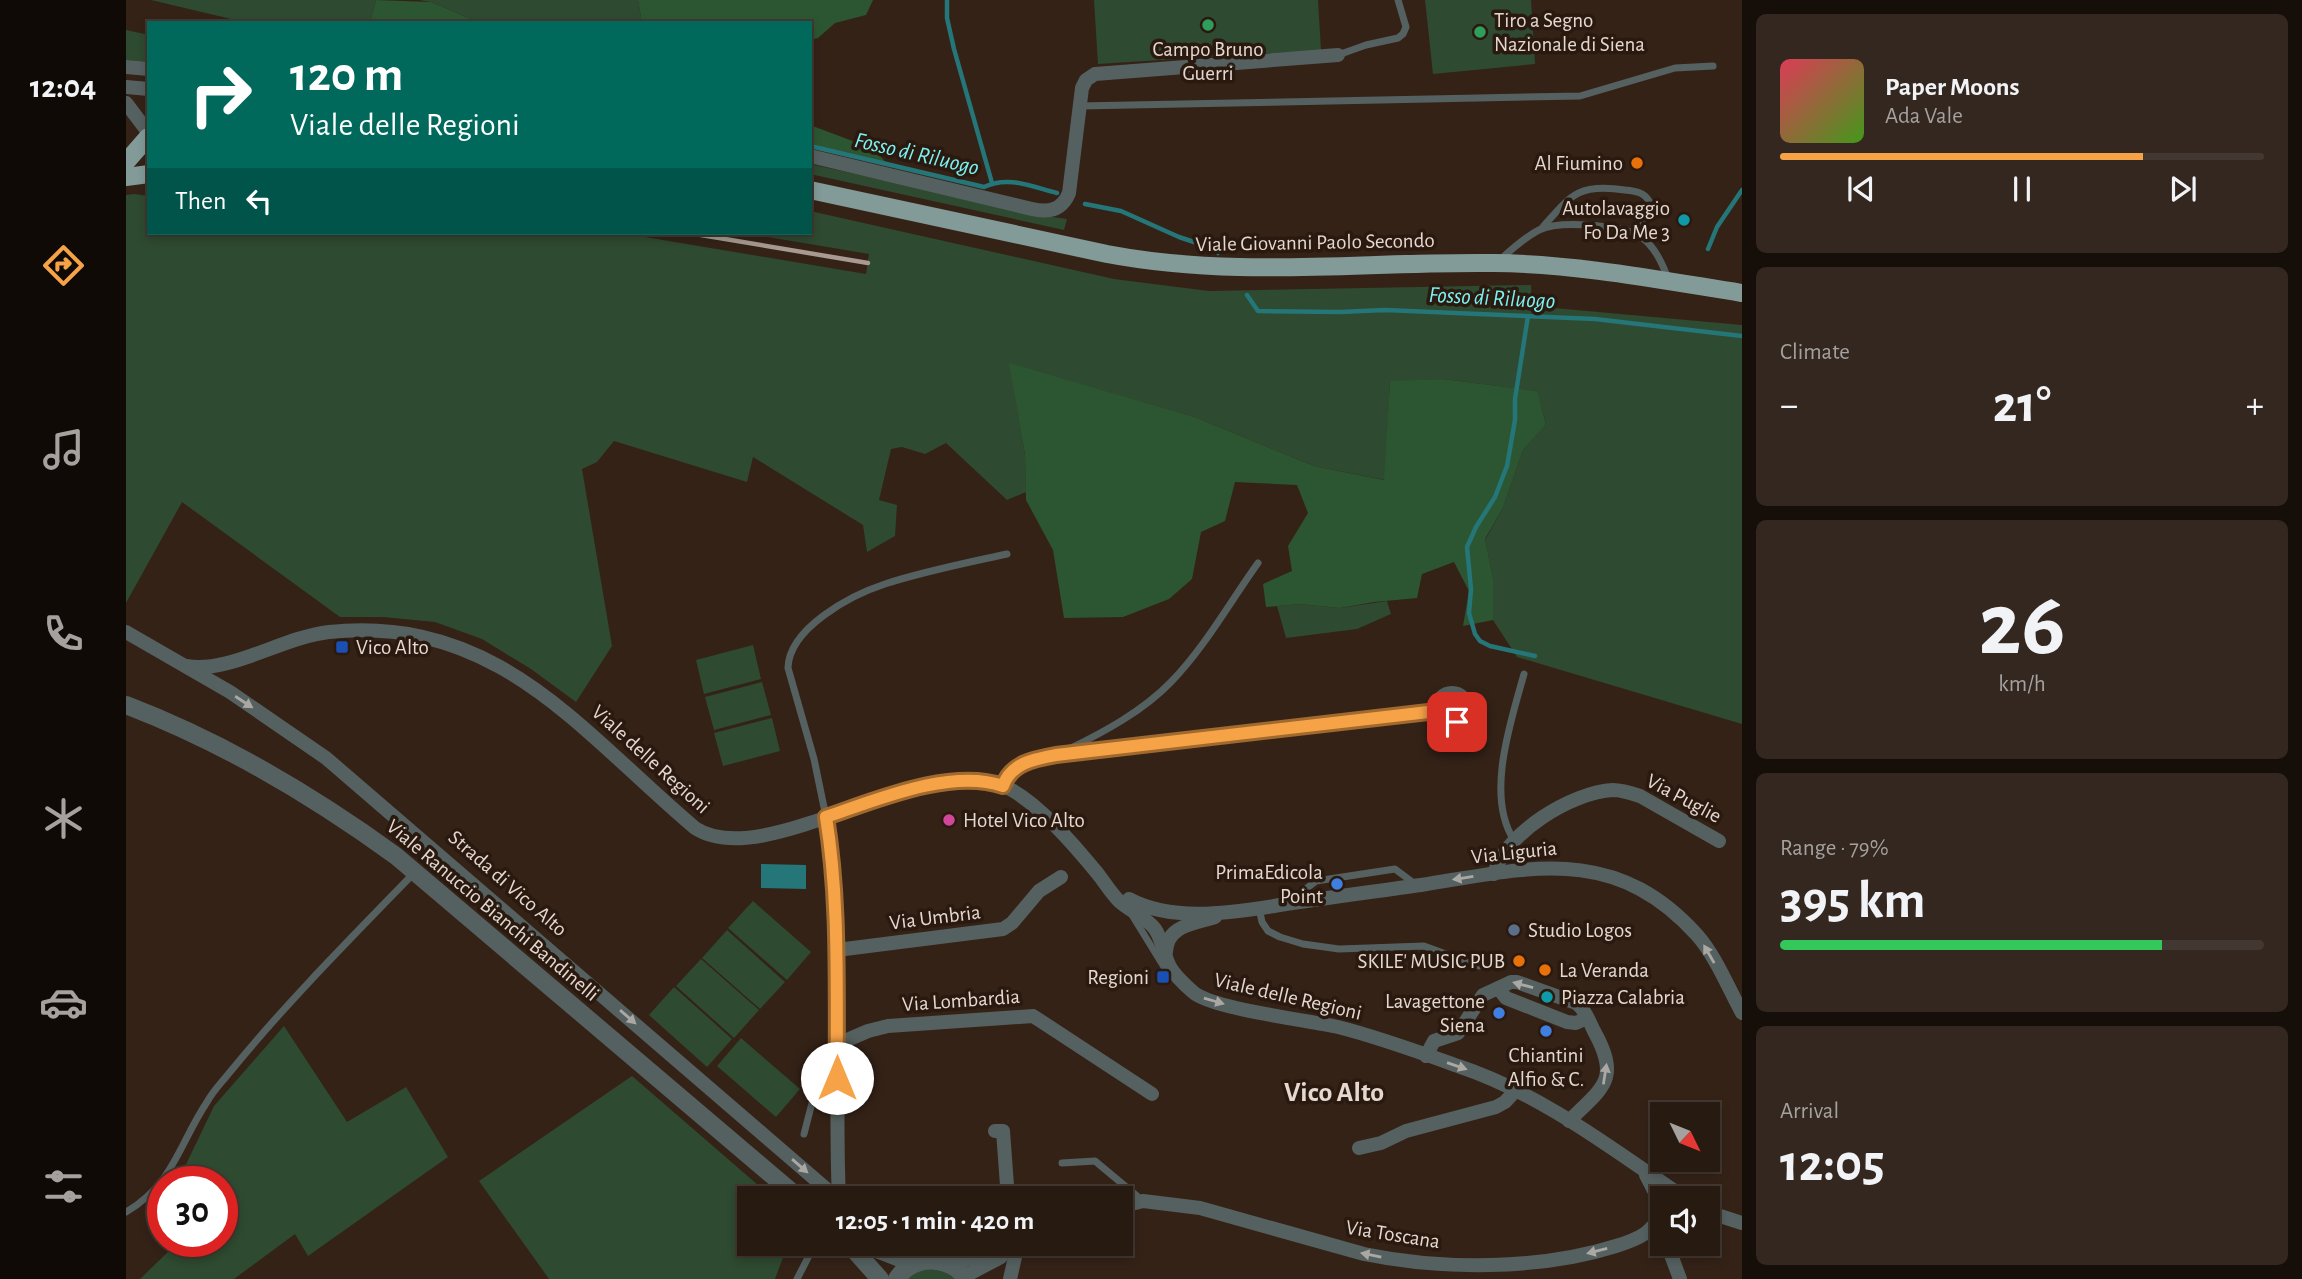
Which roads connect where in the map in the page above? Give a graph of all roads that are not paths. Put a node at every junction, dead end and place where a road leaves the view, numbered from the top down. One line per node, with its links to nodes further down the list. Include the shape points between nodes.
1 (1398, 0): 2 (lane, via 1406,27 1403,34)
2 (1338, 55): 9 (street, via 1095,74 1082,88)
3 (1713, 66): 9 (lane, via 1675,68 1580,96)
4 (126, 67): 5 (street)
5 (147, 69)
6 (126, 87): 7 (street)
7 (147, 89)
8 (126, 103): 10 (street)
9 (1079, 106): 12 (street, via 1069,193 1052,211)
10 (147, 135)
11 (147, 138): 13 (main road)
12 (812, 156)
13 (126, 162)
14 (147, 174): 15 (main road)
15 (126, 177)
16 (812, 190): 19 (main road, Viale Giovanni Paolo Secondo, via 1156,263 1271,269)
17 (1540, 230): 18 (lane, via 1563,225); 18 (lane, via 1572,195 1604,188 1647,197 1650,205); 19 (lane)
18 (1639, 236): 20 (lane, via 1655,253)
19 (1496, 263): 20 (main road, Viale Giovanni Paolo Secondo)
20 (1670, 281): 21 (main road, Viale Giovanni Paolo Secondo)
21 (1742, 293)
22 (1007, 554): 31 (lane, via 867,591 812,625 797,640 788,668)
23 (1258, 563): 29 (lane, via 1165,688 1106,730)
24 (126, 632): 25 (street, Strada di Vico Alto)
25 (186, 666): 31 (street, Viale delle Regioni, via 211,667 290,640 330,632 388,631 438,639 488,660 558,706 702,832 745,837); 58 (street, Strada di Vico Alto, one-way to 58, via 326,758)
26 (1524, 674): 32 (lane, via 1502,779 1503,809)
27 (126, 705): 34 (street, Viale Ranuccio Bianchi Bandinelli, via 271,775 357,828)
28 (1437, 711): 29 (street)
29 (1056, 755): 30 (street, via 1019,765)
30 (1003, 786): 31 (street, Viale delle Regioni, via 952,782); 37 (street, Viale delle Regioni, via 1053,825)
31 (826, 817): 41 (street)
32 (1514, 840): 33 (street, Via Puglie, via 1575,800 1619,790 1647,800); 35 (street, Via Puglie)
33 (1720, 841)
34 (416, 872): 57 (street, Viale Ranuccio Bianchi Bandinelli); 65 (lane, via 230,1072 206,1102 160,1185)
35 (1494, 874): 39 (street, Via Liguria, one-way to 39); 45 (street, Via Liguria, one-way to 35, via 1701,940 1668,909 1633,886 1581,869 1548,867)
36 (1060, 877): 41 (street, Via Umbria, via 1039,891 1003,929)
37 (1103, 880): 38 (street, Viale delle Regioni); 40 (street, Via Liguria, via 1147,907)
38 (1128, 908): 42 (street, Viale delle Regioni, via 1154,928); 44 (lane, via 1168,972)
39 (1259, 908): 40 (street, Via Liguria); 43 (lane, via 1268,931 1294,941 1339,949 1424,946)
40 (1227, 913): 42 (street, Via Liguria, via 1173,933)
41 (837, 950): 46 (street)
42 (1166, 956): 44 (street, Viale delle Regioni)
43 (1479, 965)
44 (1189, 988): 47 (street, Viale delle Regioni, one-way to 47, via 1214,1002 1337,1027)
45 (1742, 1013)
46 (838, 1044): 48 (street); 50 (street, Via Lombardia, via 888,1027 1033,1016)
47 (1426, 1056): 49 (street, Viale delle Regioni, one-way to 49); 51 (street, one-way to 47, via 1599,1092 1607,1075 1603,1050 1587,1018 1567,1022 1506,998 1499,989 1483,995 1460,1031 1434,1041)
48 (837, 1063): 53 (lane, via 813,1098); 59 (street)
49 (1516, 1090): 51 (street, Viale delle Regioni); 54 (street, via 1490,1109)
50 (1152, 1094)
51 (1569, 1121): 56 (street, Viale delle Regioni)
52 (995, 1131): 60 (street, via 1003,1131)
53 (803, 1134)
54 (1359, 1148)
55 (1062, 1163): 63 (lane, via 1095,1161)
56 (1644, 1171): 61 (street); 62 (street, Viale delle Regioni)
57 (785, 1186)
58 (823, 1186)
59 (838, 1186)
60 (1007, 1186)
61 (1652, 1186)
62 (1666, 1186)
63 (1143, 1201): 64 (street, Via Toscana); 68 (street, Via Toscana, one-way to 63, via 1580,1255 1459,1264 1377,1257 1200,1208)
64 (1133, 1203)
65 (126, 1212)
66 (1720, 1216): 67 (street)
67 (1742, 1223)
68 (1650, 1230)
69 (809, 1256): 80 (lane)
70 (860, 1256): 81 (street)
71 (895, 1256): 78 (street)
72 (932, 1256): 77 (street)
73 (980, 1256): 77 (street)
74 (1000, 1256): 79 (street)
75 (1014, 1256): 84 (street)
76 (1671, 1256): 85 (street)
77 (939, 1261): 78 (street); 79 (street)
78 (913, 1263): 82 (street)
79 (966, 1278): 83 (street)
80 (797, 1279)
81 (880, 1279)
82 (897, 1279)
83 (984, 1279)
84 (1010, 1279)
85 (1680, 1279)

